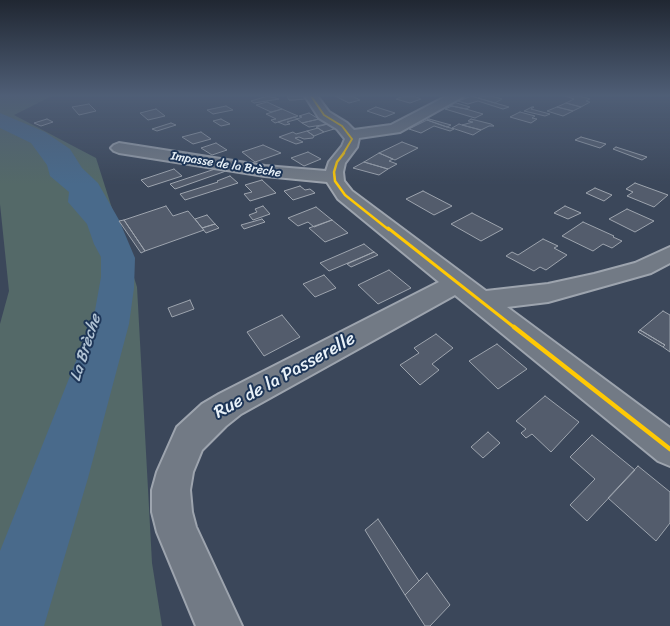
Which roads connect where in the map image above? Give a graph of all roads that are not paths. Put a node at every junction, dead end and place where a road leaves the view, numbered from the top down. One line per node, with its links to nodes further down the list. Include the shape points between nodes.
1 (341, 125): 4 (street)
2 (403, 125): 4 (street, Impasse de la Brèche, via 384,132)
3 (119, 148): 4 (street, Impasse de la Brèche, via 253,170)
4 (342, 156): 6 (street, via 344,195)
5 (670, 254): 6 (street, via 643,268 548,293)
6 (468, 292): 7 (street); 8 (street, Rue de la Passerelle, via 230,404 189,439 175,472 171,490 172,512 177,532)
7 (670, 449)
8 (219, 626)

